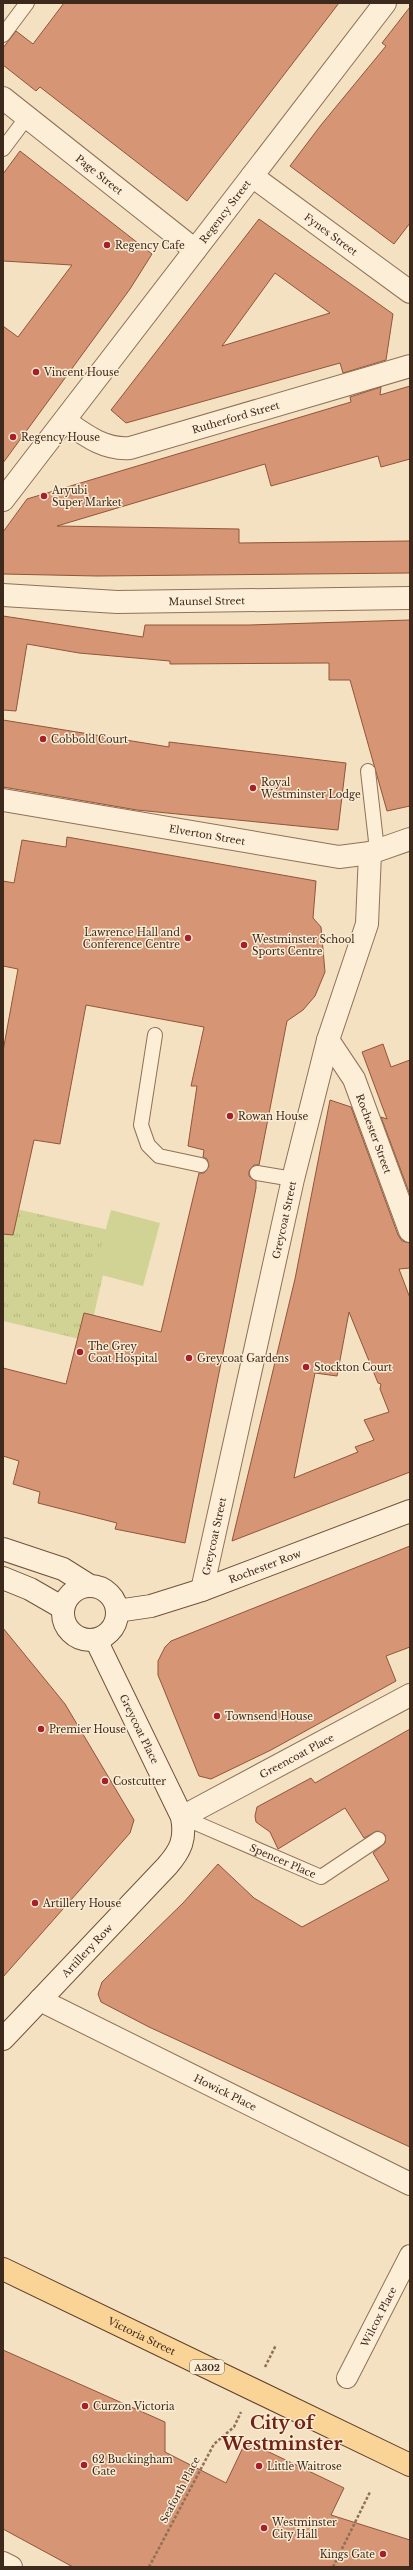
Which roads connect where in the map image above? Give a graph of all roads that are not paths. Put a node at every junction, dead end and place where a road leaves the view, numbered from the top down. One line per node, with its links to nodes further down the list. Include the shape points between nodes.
1 (27, 3): 3 (lane)
2 (385, 3): 7 (street, Regency Street)
3 (3, 35)
4 (3, 98): 5 (street, Page Street)
5 (27, 117): 6 (lane); 8 (street, Page Street)
6 (3, 149)
7 (252, 176): 8 (street, Regency Street); 9 (street, Fynes Street)
8 (195, 250): 11 (street, Regency Street)
9 (410, 292)
10 (410, 366): 11 (street, Rutherford Street, via 130,448 114,448 102,444)
11 (65, 421): 12 (street, Regency Street)
12 (3, 500)
13 (3, 595): 14 (street, Maunsel Street, via 117,602)
14 (410, 598)
15 (368, 771): 18 (lane)
16 (3, 800): 18 (street, Elverton Street, via 339,857)
17 (410, 840): 18 (street, Elverton Street)
18 (374, 851): 20 (street, Greycoat Street, via 367,924)
19 (155, 1035): 21 (lane, via 141,1125 148,1145 159,1156)
20 (328, 1040): 23 (street, Greycoat Street); 24 (street, Rochester Street, via 354,1079)
21 (201, 1165)
22 (258, 1173): 23 (lane)
23 (293, 1179): 29 (street, Greycoat Street)
24 (410, 1231)
25 (410, 1511): 29 (street, Rochester Row)
26 (3, 1549): 28 (street, via 63,1569)
27 (3, 1578): 30 (street, via 30,1589)
28 (90, 1586): 30 (street, via 75,1590 65,1601); 31 (street, via 111,1596)
29 (202, 1590): 31 (street, Rochester Row, via 151,1606)
30 (63, 1608): 32 (street, via 63,1617 71,1633 87,1640)
31 (117, 1611): 32 (street, via 114,1626)
32 (96, 1640): 34 (street, Greycoat Place)
33 (410, 1695): 34 (street, Greencoat Place)
34 (182, 1817): 35 (lane, Spencer Place, via 321,1877); 36 (street, Artillery Row, via 185,1832 179,1852)
35 (378, 1839)
36 (40, 2000): 37 (street, Artillery Row); 38 (street, Howick Place)
37 (3, 2039)
38 (410, 2184)
39 (410, 2255): 41 (street, Wilcox Place)
40 (3, 2269): 42 (main road, Victoria Street / A302)
41 (347, 2378)
42 (410, 2465)
43 (3, 2562): 44 (street)
44 (11, 2567)

